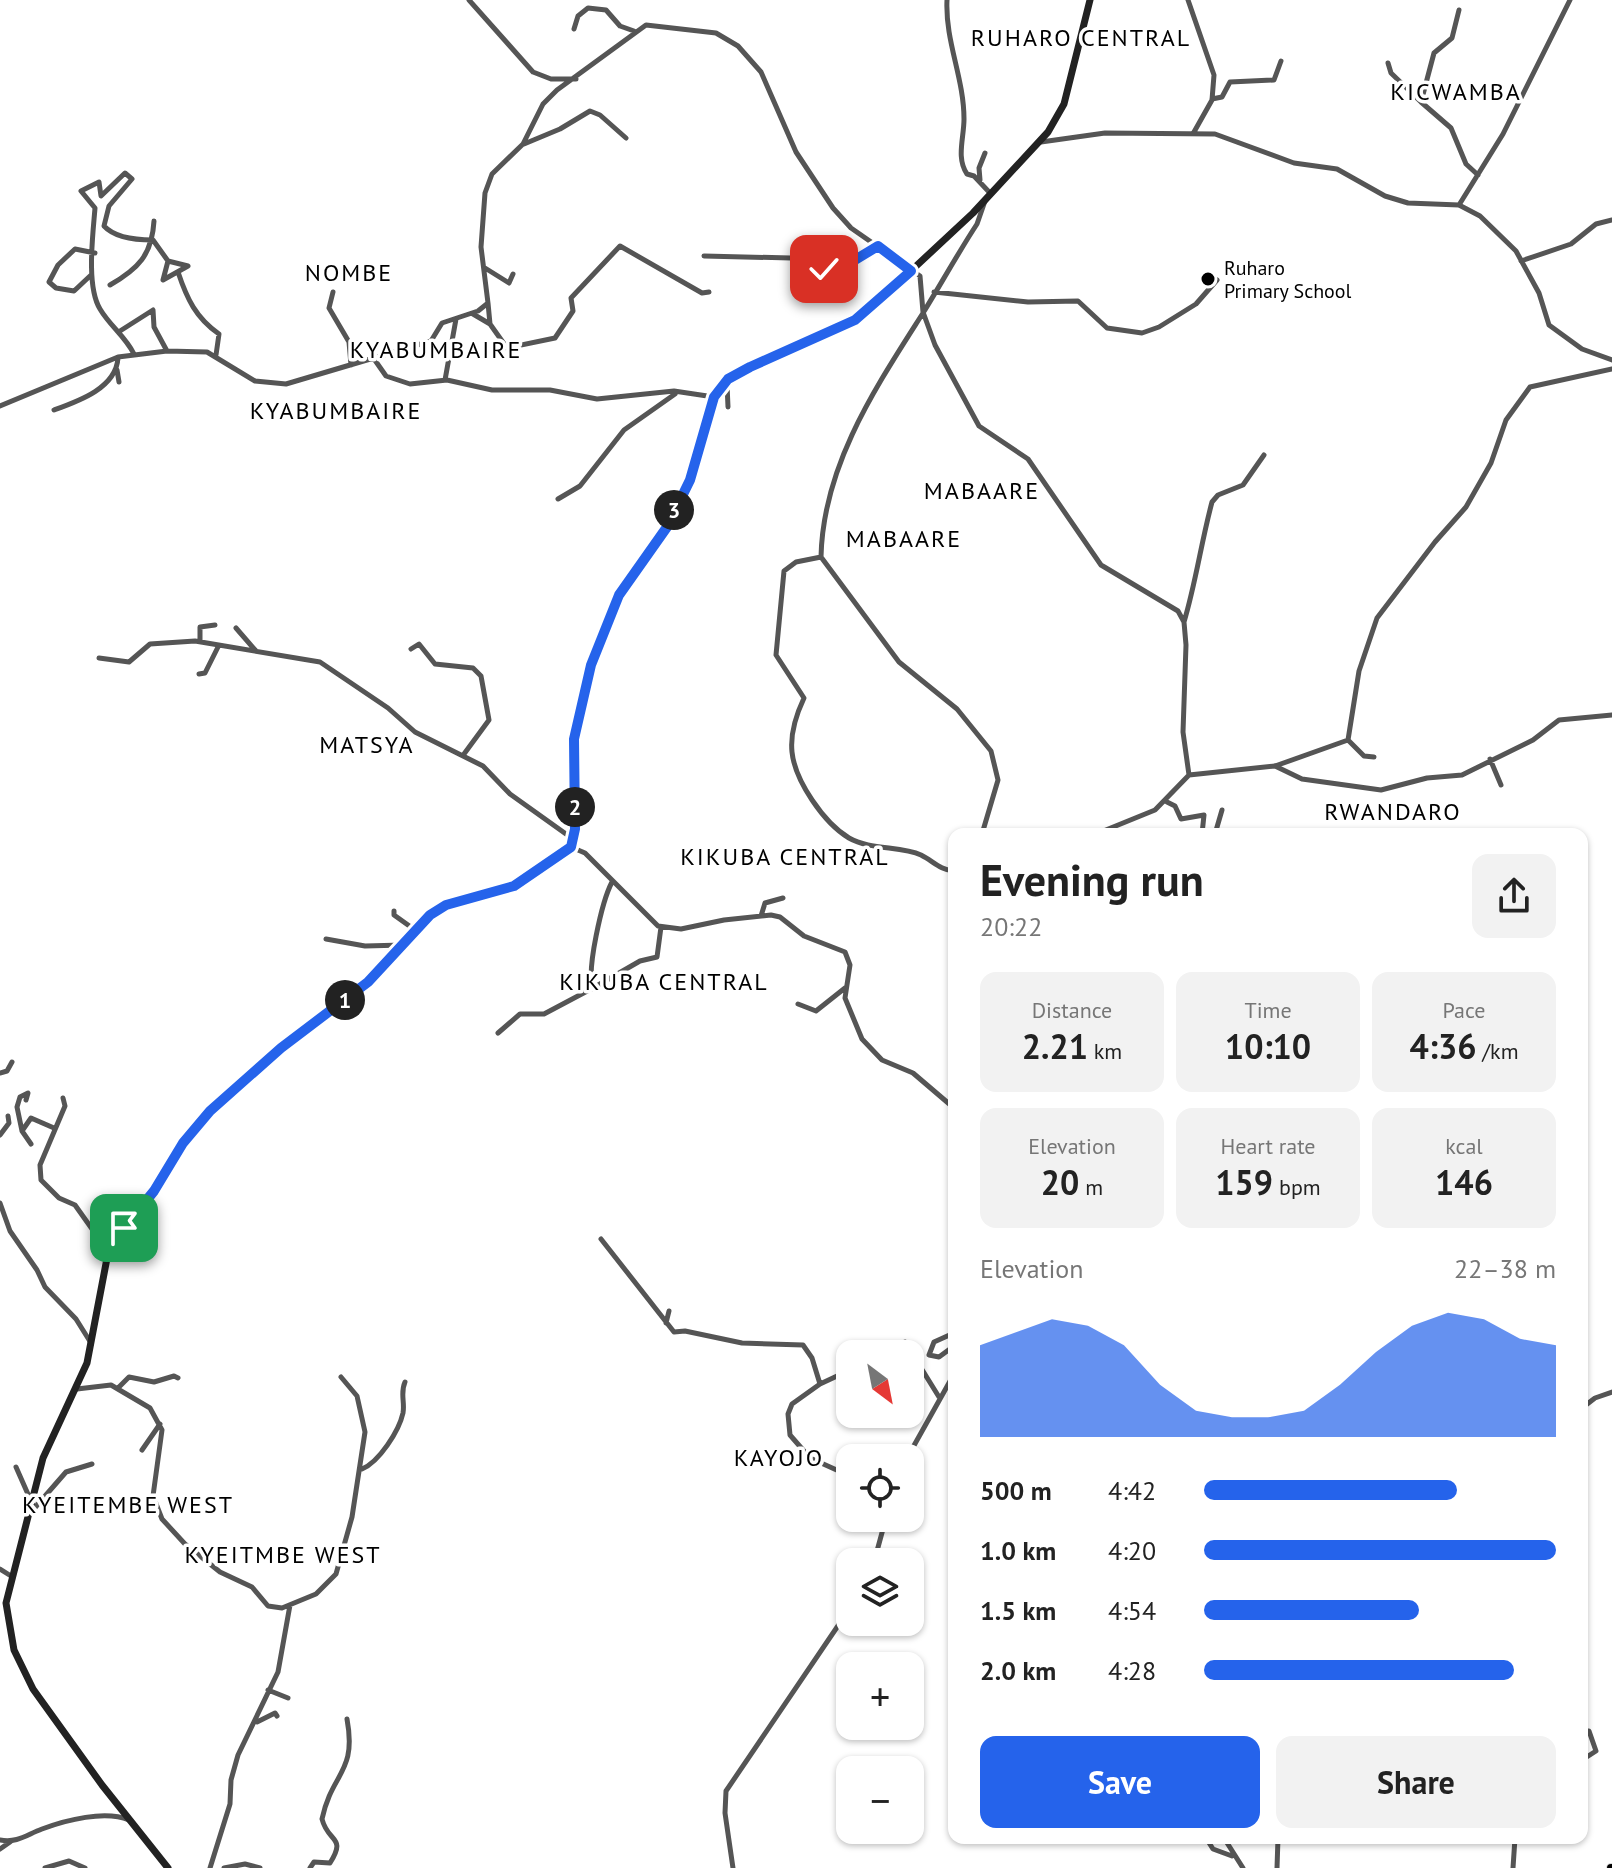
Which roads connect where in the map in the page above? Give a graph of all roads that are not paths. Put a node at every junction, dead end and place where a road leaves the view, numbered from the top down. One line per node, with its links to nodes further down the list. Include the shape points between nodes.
1 (469, 0): 11 (street, via 533,72 551,79)
2 (947, 0): 20 (street, via 964,103 962,165)
3 (1090, 0): 16 (street, via 1064,104)
4 (1188, 0): 12 (street, via 1214,75)
5 (1570, 0): 19 (street)
6 (1459, 10): 13 (street, via 1452,38 1434,53)
7 (574, 29): 8 (street, via 588,8 606,10 620,26)
8 (634, 31): 11 (street); 28 (street, via 646,25 697,30 716,33 738,46 768,84 811,178 845,221)
9 (1281, 61): 12 (street, via 1274,80 1230,82 1224,95)
10 (1388, 63): 13 (street, via 1391,73)
11 (576, 79): 17 (street, via 543,104)
12 (1212, 100): 14 (street)
13 (1421, 102): 19 (street, via 1451,128 1466,164)
14 (1194, 132): 16 (street, via 1105,133); 23 (street, via 1215,134 1294,163 1337,169 1408,203)
15 (626, 138): 17 (street, via 590,111)
16 (1041, 142): 21 (street)
17 (523, 144): 33 (street, via 487,182)
18 (985, 153): 20 (street)
19 (1478, 176): 22 (street)
20 (980, 181): 21 (street)
21 (988, 196): 34 (street); 42 (street, via 977,224)
22 (1464, 196): 23 (street); 24 (street)
23 (1459, 205): 24 (street)
24 (1473, 211): 32 (street)
25 (1612, 220): 32 (street, via 1596,224 1571,244)
26 (154, 221): 27 (street)
27 (153, 240): 29 (street, via 137,240 104,226 109,206 132,179 125,173 106,195 98,193 99,182 81,191 95,208); 31 (street); 39 (street, via 137,270)
28 (878, 246): 30 (street, via 845,266 824,269 800,266 791,258); 34 (street)
29 (95, 253): 37 (street); 37 (street, via 75,249 49,282 74,291)
30 (704, 256)
31 (168, 261): 35 (street, via 188,265); 35 (street, via 163,280)
32 (1521, 261): 54 (street, via 1549,325 1582,349)
33 (484, 268): 36 (street, via 509,283); 43 (street)
34 (911, 271): 44 (street, via 921,280); 58 (street, via 855,320)
35 (178, 272): 51 (street, via 188,302 219,334)
36 (513, 274)
37 (91, 275): 48 (street, via 97,304)
38 (1217, 280): 42 (street, via 1196,304 1142,333 1107,328 1078,301 1028,302)
39 (110, 285)
40 (333, 292): 55 (street, via 329,308 349,342)
41 (709, 292): 47 (street, via 702,293 619,246 571,298 573,311 555,338 507,348)
42 (934, 292): 44 (street)
43 (488, 303): 45 (street); 47 (street)
44 (923, 312): 68 (street, via 889,362 848,442 824,523); 69 (street, via 979,426 1028,459 1101,565 1172,605)
45 (472, 313): 46 (street); 47 (street)
46 (456, 319): 52 (street, via 442,323 431,341); 59 (street)
47 (490, 324)
48 (120, 331): 49 (street, via 153,310 154,327); 50 (street)
49 (167, 351): 50 (street); 51 (street)
50 (134, 354): 53 (street)
51 (216, 355): 55 (street, via 246,377 269,383 295,383)
52 (372, 356): 55 (street); 59 (street, via 388,377 410,384)
53 (118, 357): 57 (street); 63 (street)
54 (1612, 360)
55 (351, 365)
56 (1612, 369): 79 (street, via 1530,387 1506,420 1491,463 1466,507 1377,618 1359,671)
57 (117, 370): 60 (street); 65 (street, via 97,393)
58 (728, 379): 62 (street); 64 (street)
59 (445, 380): 61 (street, via 492,390 550,390 597,399)
60 (119, 382)
61 (688, 394): 62 (street); 67 (street, via 672,393 645,413 612,442 580,486)
62 (714, 397): 92 (street, via 690,480 667,527 619,595 591,665 573,750)
63 (0, 406)
64 (728, 407)
65 (54, 410)
66 (1264, 455): 69 (street, via 1243,485 1212,502)
67 (558, 499)
68 (821, 557): 88 (street, via 899,662 957,709 991,751 998,780); 93 (street, via 796,562 784,571 775,644 783,670 804,698 792,740 800,775 827,819 851,839 919,854)
69 (1184, 622): 84 (street, via 1183,732)
70 (215, 625): 72 (street, via 200,627)
71 (236, 628): 75 (street)
72 (200, 642): 73 (street); 76 (street, via 150,644 129,662)
73 (219, 645): 75 (street); 77 (street, via 205,673)
74 (411, 649): 80 (street, via 419,644 435,664 473,668 481,676 489,720)
75 (257, 652): 80 (street, via 320,662 415,732)
76 (99, 658)
77 (199, 674)
78 (1612, 715): 82 (street, via 1559,720 1533,740)
79 (1348, 740): 81 (street, via 1364,756); 83 (street)
80 (464, 754): 92 (street)
81 (1374, 757)
82 (1490, 759): 83 (street, via 1462,775 1381,790 1302,779); 85 (street)
83 (1275, 766): 84 (street)
84 (1189, 775): 86 (street)
85 (1501, 785)
86 (1166, 802): 89 (street); 90 (street, via 1175,806 1181,819 1204,815)
87 (1222, 810): 91 (street)
88 (984, 828)
89 (1112, 828)
90 (1203, 828)
91 (1217, 828)
92 (573, 844): 94 (street); 99 (street, via 514,886 446,905)
93 (948, 870)
94 (612, 882): 98 (street); 103 (street, via 591,952)
95 (783, 898): 97 (street, via 765,903)
96 (394, 911): 99 (street)
97 (761, 916): 98 (street, via 681,929); 102 (street, via 780,917 804,936 845,952 850,965)
98 (661, 926): 103 (street, via 657,957)
99 (415, 930): 101 (street)
100 (326, 939): 101 (street)
101 (404, 945): 118 (street, via 368,982 210,1111)
102 (845, 987): 104 (street, via 816,1011); 110 (street, via 846,1003 867,1045)
103 (593, 988): 105 (street, via 551,1011 520,1014)
104 (798, 1004)
105 (498, 1033)
106 (12, 1062): 107 (street)
107 (0, 1073)
108 (63, 1098): 112 (street, via 65,1106)
109 (26, 1100): 113 (street, via 28,1093 17,1107)
110 (948, 1103)
111 (8, 1116): 114 (street)
112 (54, 1128): 113 (street, via 31,1118); 118 (street, via 40,1165 41,1180 75,1205 102,1243)
113 (22, 1131): 115 (street)
114 (0, 1135)
115 (31, 1144)
116 (0, 1203): 122 (street, via 10,1231 45,1287)
117 (601, 1239): 120 (street)
118 (106, 1259): 122 (street)
119 (669, 1311): 120 (street)
120 (666, 1324): 130 (street, via 674,1332 742,1343 803,1345)
121 (948, 1336): 123 (street, via 927,1351 935,1358)
122 (91, 1343): 132 (street)
123 (948, 1350)
124 (924, 1373): 134 (street)
125 (341, 1377): 141 (street, via 361,1408)
126 (836, 1377): 130 (street)
127 (178, 1378): 131 (street, via 154,1382 129,1377)
128 (405, 1382): 141 (street, via 403,1414 386,1445)
129 (948, 1383): 134 (street)
130 (820, 1384): 142 (street, via 792,1404 790,1435 810,1458)
131 (119, 1387): 132 (street); 136 (street, via 145,1402)
132 (77, 1389): 143 (street, via 54,1429)
133 (1612, 1392): 135 (street)
134 (939, 1397): 137 (street)
135 (1588, 1403)
136 (160, 1423): 138 (street); 148 (street, via 153,1496 162,1519 220,1572 252,1587 268,1606)
137 (914, 1444)
138 (142, 1450)
139 (92, 1464): 144 (street, via 58,1479)
140 (16, 1467): 143 (street)
141 (362, 1469): 147 (street, via 336,1574 316,1594)
142 (836, 1470)
143 (31, 1501): 144 (street)
144 (26, 1522): 146 (street)
145 (0, 1569): 146 (street)
146 (11, 1576): 158 (street, via 6,1603 21,1668)
147 (290, 1605): 148 (street); 149 (street)
148 (282, 1608): 149 (street)
149 (290, 1614): 151 (street, via 278,1672)
150 (836, 1629): 174 (street, via 726,1791)
151 (268, 1690): 152 (street); 155 (street)
152 (288, 1698)
153 (277, 1716): 155 (street)
154 (347, 1719): 173 (street, via 348,1764 322,1819 338,1852 330,1863 314,1862)
155 (256, 1722): 170 (street, via 236,1762 230,1804)
156 (1588, 1731): 157 (street, via 1596,1751)
157 (1588, 1756)
158 (130, 1820): 160 (street, via 97,1817 48,1827); 169 (street)
159 (0, 1840): 160 (street)
160 (11, 1842): 165 (street)
161 (1210, 1844): 166 (street)
162 (1227, 1844): 166 (street)
163 (1278, 1844): 176 (street)
164 (1515, 1844): 177 (street)
165 (0, 1849)
166 (1232, 1856): 175 (street)
167 (45, 1868): 168 (street, via 69,1861)
168 (85, 1868)
169 (168, 1868)
170 (210, 1868)
171 (224, 1868): 172 (street)
172 (260, 1868)
173 (310, 1868)
174 (733, 1868)
175 (1243, 1868)
176 (1277, 1868)
177 (1513, 1868)

